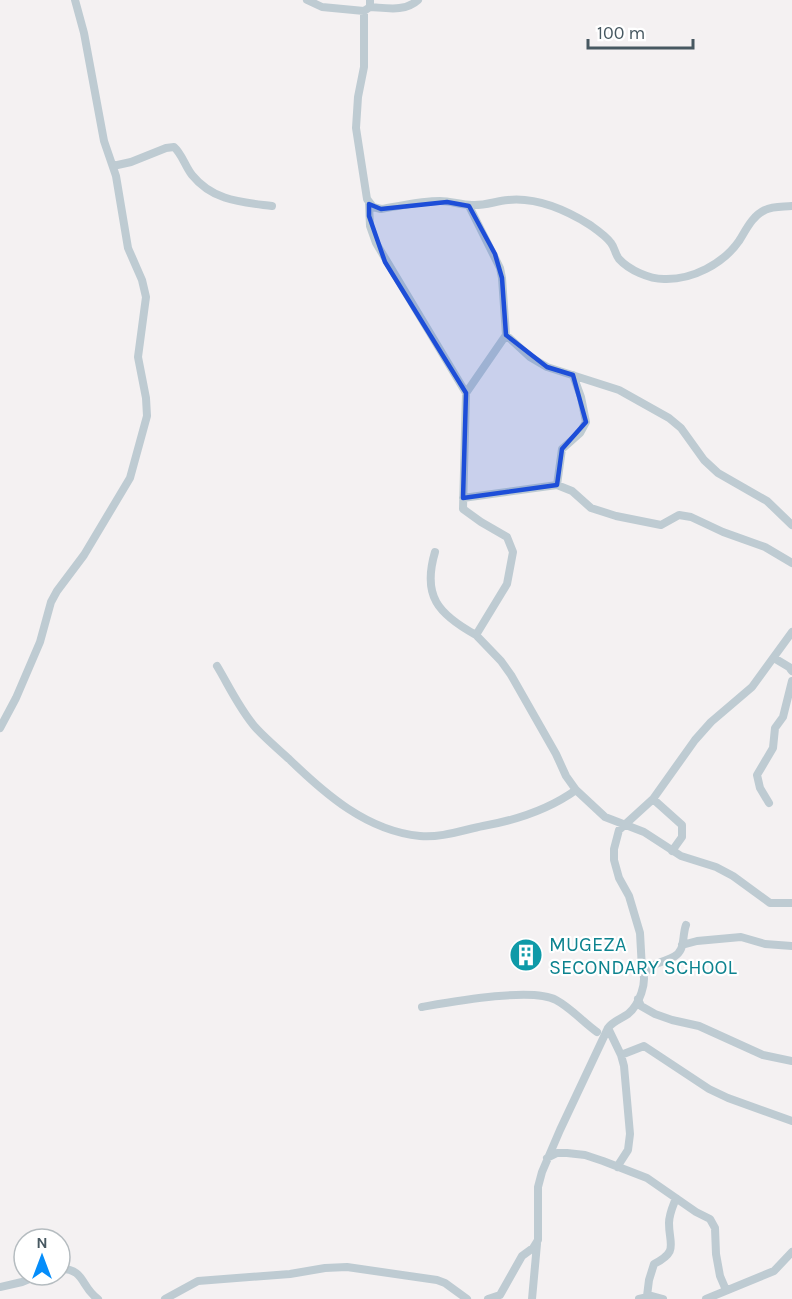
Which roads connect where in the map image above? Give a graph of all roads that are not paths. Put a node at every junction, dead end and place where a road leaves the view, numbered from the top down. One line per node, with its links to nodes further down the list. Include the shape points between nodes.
1 (75, 0): 5 (street)
2 (307, 0): 4 (street, via 322,8)
3 (418, 0): 4 (street, via 404,8)
4 (368, 6): 6 (street, via 356,128)
5 (113, 166): 7 (street, via 174,147 189,172 218,197); 24 (street, via 128,248 146,297 138,357 147,416 130,478 51,602 40,642)
6 (369, 204): 8 (street, via 381,209 430,201); 12 (street, via 376,243)
7 (272, 206)
8 (470, 206): 9 (street, via 509,200 545,204 601,233 621,261 649,276 668,279 707,269 738,242 765,209); 10 (street, via 500,268)
9 (792, 206)
10 (506, 335): 11 (street, via 530,357); 12 (street)
11 (573, 375): 13 (street, via 586,422 562,449); 15 (street, via 619,390 669,418 718,473 767,501)
12 (466, 393): 14 (street)
13 (557, 486): 14 (street); 17 (street, via 572,491 591,508 616,516 661,525 679,515 691,517)
14 (463, 498): 19 (street, via 463,509 507,537 513,552 507,584)
15 (792, 525)
16 (435, 552): 19 (street, via 429,572 435,598 452,622)
17 (792, 562)
18 (792, 632): 20 (street)
19 (476, 635): 25 (street, via 511,675)
20 (774, 658): 22 (street); 26 (street, via 753,687 695,740)
21 (217, 666): 25 (street, via 254,727 315,784 358,816 400,832 438,836 496,824 548,807)
22 (792, 671)
23 (792, 681): 27 (street, via 783,717 775,728 773,748 757,775)
24 (0, 728)
25 (576, 790): 28 (street, via 605,817)
26 (653, 799): 28 (street); 29 (street, via 682,825 682,837)
27 (769, 803)
28 (623, 824): 29 (street, via 644,832); 34 (street, via 616,837 614,860 640,933)
29 (672, 851): 30 (street, via 733,876 770,903)
30 (792, 903)
31 (686, 925): 32 (street)
32 (682, 945): 33 (street, via 741,937); 34 (street, via 674,957 654,963)
33 (792, 946)
34 (644, 974): 35 (street)
35 (638, 999): 37 (street, via 627,1015); 40 (street, via 641,1006 655,1014 699,1026 763,1055)
36 (422, 1006): 38 (street, via 482,997 546,996)
37 (608, 1028): 39 (street); 42 (street)
38 (597, 1032)
39 (621, 1055): 41 (street, via 644,1046 709,1089); 43 (street, via 630,1134 628,1150)
40 (792, 1061)
41 (792, 1120)
42 (547, 1158): 43 (street, via 557,1153 577,1153); 45 (street, via 538,1187)
43 (617, 1167): 44 (street, via 647,1178)
44 (676, 1198): 48 (street, via 714,1223 717,1264); 49 (street, via 669,1222 669,1251 665,1259 654,1264)
45 (538, 1240): 53 (street, via 522,1256 500,1295); 54 (street)
46 (792, 1252): 48 (street, via 774,1271)
47 (72, 1270): 50 (street)
48 (726, 1290): 56 (street)
49 (643, 1298): 55 (street)
50 (98, 1299)
51 (165, 1299): 52 (street, via 198,1281 346,1267 437,1280)
52 (467, 1299)
53 (489, 1299)
54 (532, 1299)
55 (663, 1299)
56 (705, 1299)

